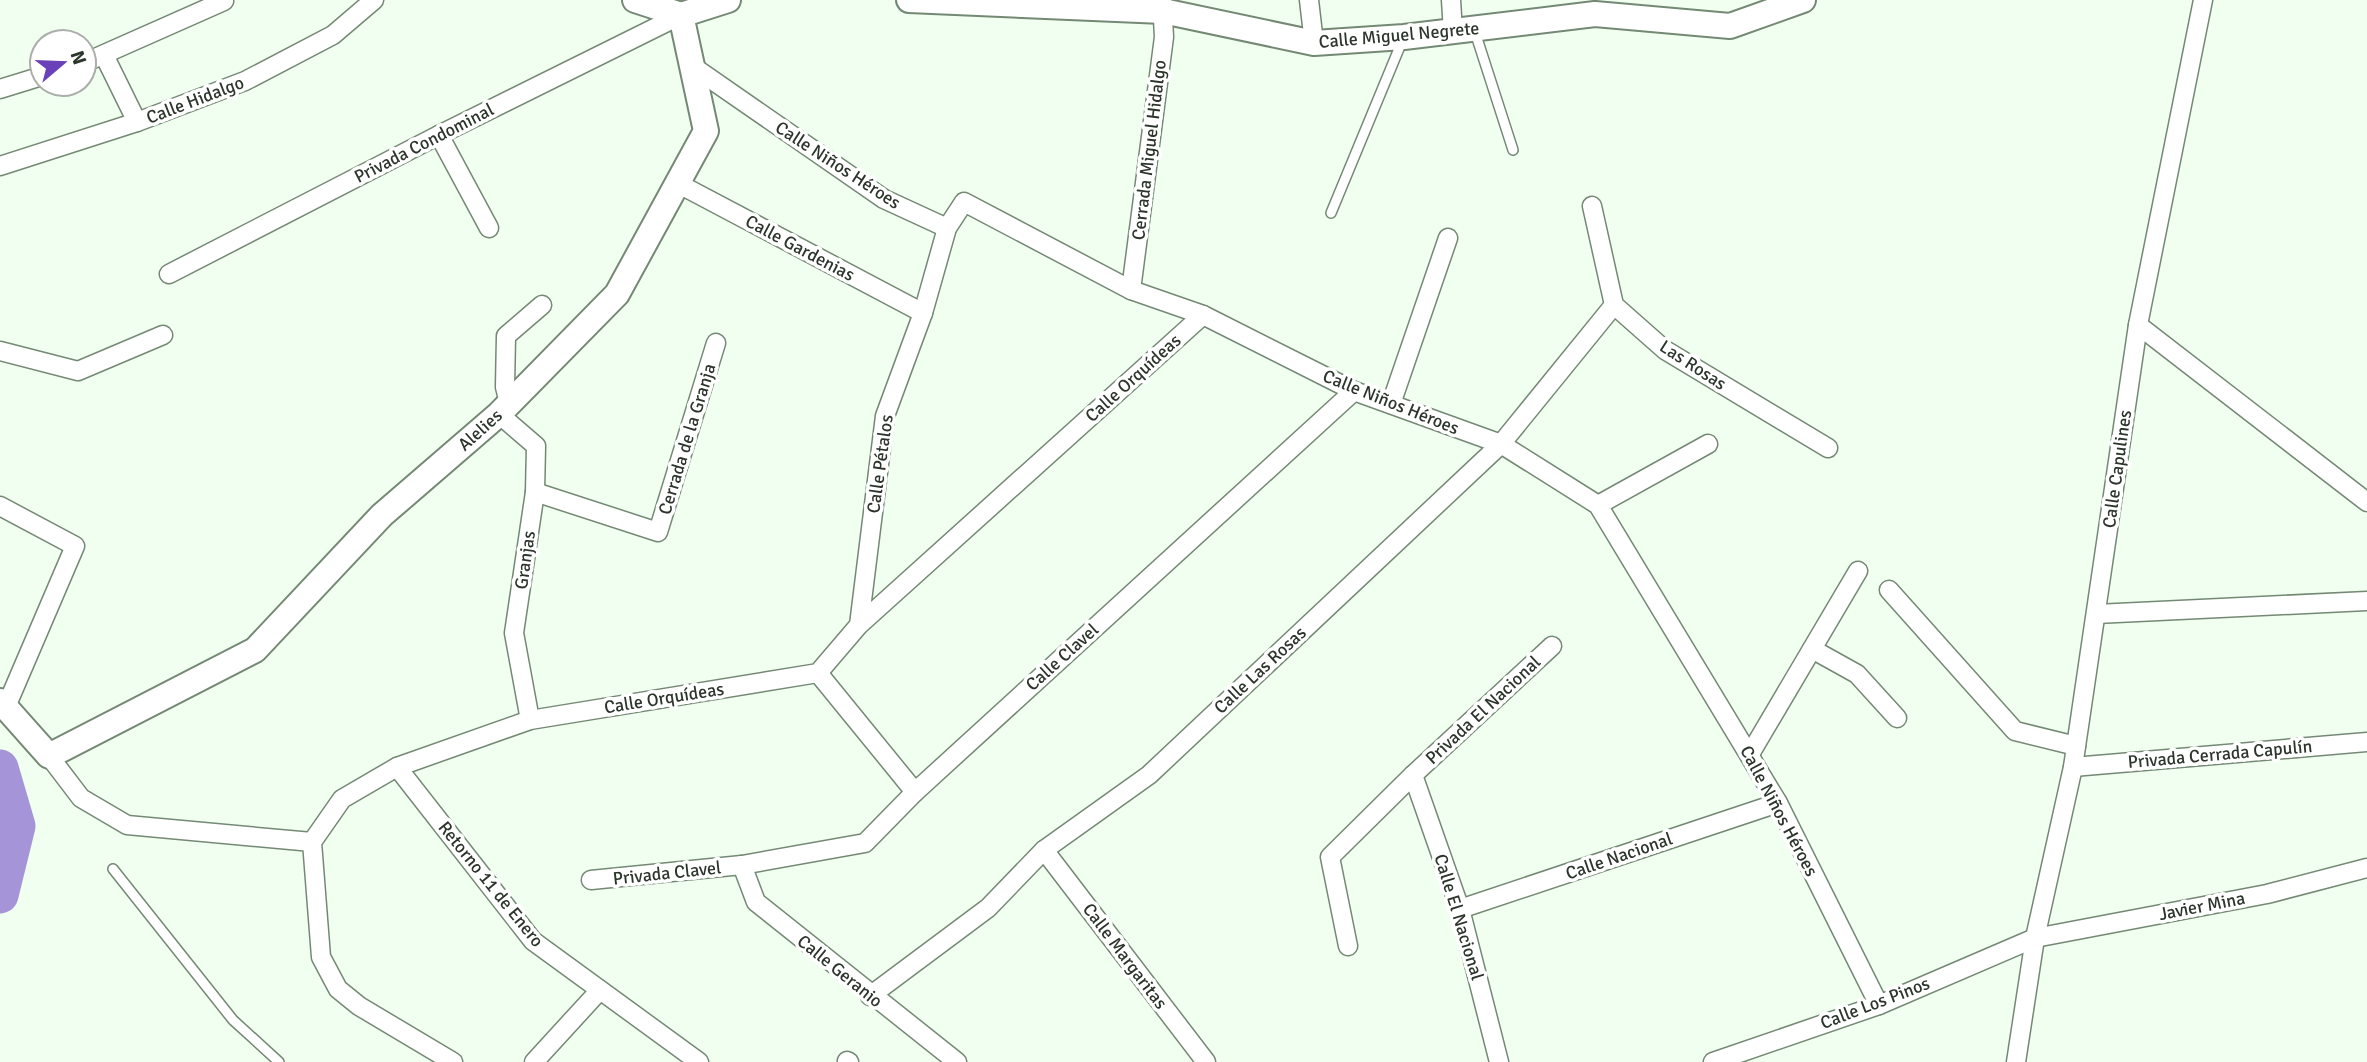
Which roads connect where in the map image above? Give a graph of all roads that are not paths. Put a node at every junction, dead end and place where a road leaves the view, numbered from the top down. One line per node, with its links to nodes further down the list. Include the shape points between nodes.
1 (374, 0): 22 (street, Calle Hidalgo, via 333,35 245,81)
2 (635, 0): 13 (street)
3 (728, 0): 13 (street)
4 (909, 0): 10 (street, Calle Miguel Negrete)
5 (1309, 0): 16 (street)
6 (1451, 0): 14 (street)
7 (1803, 0): 12 (street, Calle Miguel Negrete, via 1730,26)
8 (2203, 0): 38 (street, Calle Capulines)
9 (224, 1): 17 (street)
10 (969, 1): 11 (street, Calle Miguel Negrete)
11 (1163, 5): 16 (street, Calle Miguel Negrete); 33 (street, Cerrada Miguel Hidalgo, via 1164,37)
12 (1594, 7): 14 (street, Calle Miguel Negrete)
13 (681, 15): 19 (street, Alelies); 23 (street, Privada Condominal)
14 (1463, 30): 15 (street, Calle Miguel Negrete); 24 (lane)
15 (1404, 37): 16 (street, Calle Miguel Negrete); 28 (lane)
16 (1314, 43)
17 (105, 57): 18 (street); 22 (street)
18 (98, 59)
19 (692, 66): 26 (street, Alelies, via 706,131); 30 (street, Calle Niños Héroes, via 884,199)
20 (28, 80): 21 (street)
21 (0, 89)
22 (137, 122): 25 (street, Calle Hidalgo)
23 (439, 135): 29 (street); 32 (street, Privada Condominal)
24 (1513, 150)
25 (0, 166)
26 (677, 183): 36 (street, Calle Gardenias); 44 (street, Alelies, via 617,294)
27 (1592, 206): 34 (street)
28 (1331, 213)
29 (489, 228)
30 (947, 228): 33 (street, Calle Niños Héroes, via 964,202); 36 (street, Calle Pétalos)
31 (1448, 238): 43 (street)
32 (169, 274)
33 (1131, 290): 37 (street, Calle Niños Héroes)
34 (1614, 304): 45 (street, Calle Las Rosas); 47 (street, Las Rosas, via 1665,350)
35 (542, 305): 44 (street, via 506,337)
36 (923, 313): 56 (street, Calle Pétalos, via 885,416)
37 (1203, 315): 42 (street, Calle Niños Héroes); 56 (street, Calle Orquídeas)
38 (2138, 325): 49 (street); 55 (street, Calle Capulines)
39 (163, 335): 41 (street, via 78,371)
40 (716, 343): 48 (street, Cerrada de la Granja, via 658,532)
41 (0, 352)
42 (1354, 391): 43 (street, Calle Niños Héroes); 70 (street, Calle Clavel)
43 (1391, 404): 45 (street, Calle Niños Héroes)
44 (504, 409): 48 (street, Granjas, via 536,446); 66 (street, Alelies, via 382,515 255,650)
45 (1501, 444): 50 (street, Calle Niños Héroes); 73 (street, Calle Las Rosas, via 1149,775)
46 (1708, 444): 50 (street)
47 (1828, 448)
48 (535, 492): 62 (street, Granjas, via 514,633)
49 (2367, 502)
50 (1598, 505): 65 (street, Calle Niños Héroes)
51 (0, 506): 60 (street, via 75,546)
52 (1858, 571): 58 (street)
53 (1889, 590): 64 (street, via 2015,731)
54 (2367, 601): 55 (street)
55 (2096, 614): 64 (street, Calle Capulines)
56 (859, 625): 59 (street, Calle Orquídeas)
57 (1552, 646): 69 (street, Privada El Nacional)
58 (1812, 649): 61 (street, via 1857,674); 65 (street)
59 (818, 673): 62 (street, Calle Orquídeas); 70 (street)
60 (3, 704): 66 (street)
61 (1896, 718)
62 (530, 720): 67 (street, Calle Orquídeas)
63 (2367, 742): 68 (street, Privada Cerrada Capulín)
64 (2076, 746): 68 (street, Calle Capulines)
65 (1750, 754): 71 (street, Calle Niños Héroes)
66 (50, 756): 72 (street, via 81,799 127,825)
67 (397, 767): 72 (street, Calle Orquídeas, via 342,799); 81 (street, Retorno 11 de Enero, via 533,942)
68 (2073, 767): 79 (street, Calle Capulines)
69 (1413, 775): 78 (street, Calle El Nacional); 80 (street, Privada El Nacional, via 1330,857)
70 (915, 792): 74 (street, Calle Clavel, via 865,843)
71 (1779, 803): 78 (street, Calle Nacional); 83 (street, Calle Niños Héroes)
72 (312, 842): 86 (street, via 321,957 338,989)
73 (1044, 850): 82 (street, Calle Las Rosas, via 988,908); 90 (street, Calle Margaritas)
74 (742, 865): 77 (street, Privada Clavel); 82 (street, Calle Geranio, via 756,902)
75 (2367, 868): 79 (street, Javier Mina, via 2267,894)
76 (113, 869): 85 (lane, via 233,1020)
77 (591, 880)
78 (1460, 909): 91 (street, Calle El Nacional)
79 (2035, 938): 83 (street, Calle Los Pinos); 93 (street, Calle Capulines)
80 (1348, 946)
81 (600, 990): 87 (street); 88 (street, Retorno 11 de Enero)
82 (870, 996): 89 (street, Calle Geranio)
83 (1879, 1005): 84 (street, Calle Los Pinos)
84 (1744, 1056): 92 (street, Calle Los Pinos)
85 (279, 1062)
86 (453, 1062)
87 (534, 1062)
88 (699, 1062)
89 (957, 1062)
90 (1206, 1062)
91 (1499, 1062)
92 (1713, 1062)
93 (2016, 1062)

